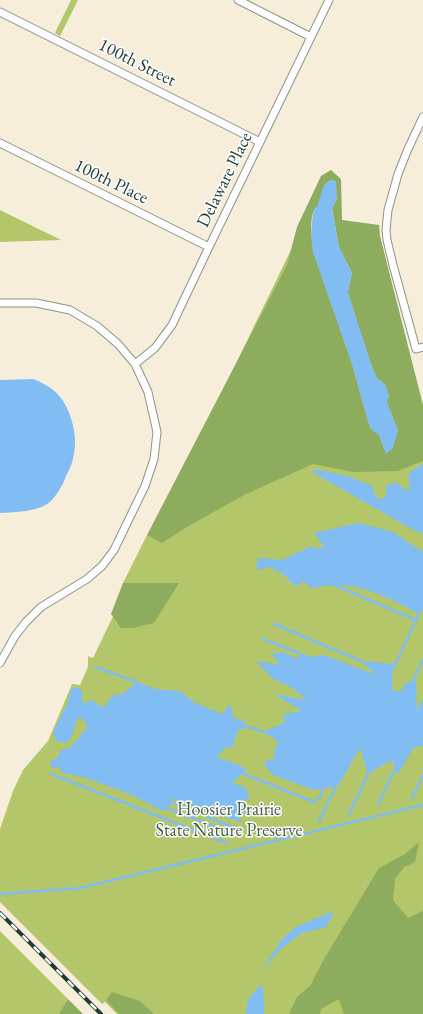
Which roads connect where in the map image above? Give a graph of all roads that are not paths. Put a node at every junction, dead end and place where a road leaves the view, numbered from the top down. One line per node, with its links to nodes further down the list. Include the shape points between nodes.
1 (238, 0): 4 (street)
2 (329, 0): 4 (street, Delaware Place)
3 (0, 12): 6 (street, 100th Street)
4 (311, 37): 6 (street, Delaware Place)
5 (423, 117): 10 (street, via 398,174 389,204 386,230 393,265)
6 (260, 142): 8 (street, Delaware Place)
7 (0, 144): 8 (street, 100th Place)
8 (209, 247): 11 (street, Delaware Place, via 172,325 155,348)
9 (0, 303): 11 (street, via 36,303 70,310 97,326 118,344)
10 (419, 348)
11 (135, 364): 12 (street, via 148,392 157,432 154,458 145,486 114,550 102,566 87,579 41,607 15,636)
12 (0, 663)

